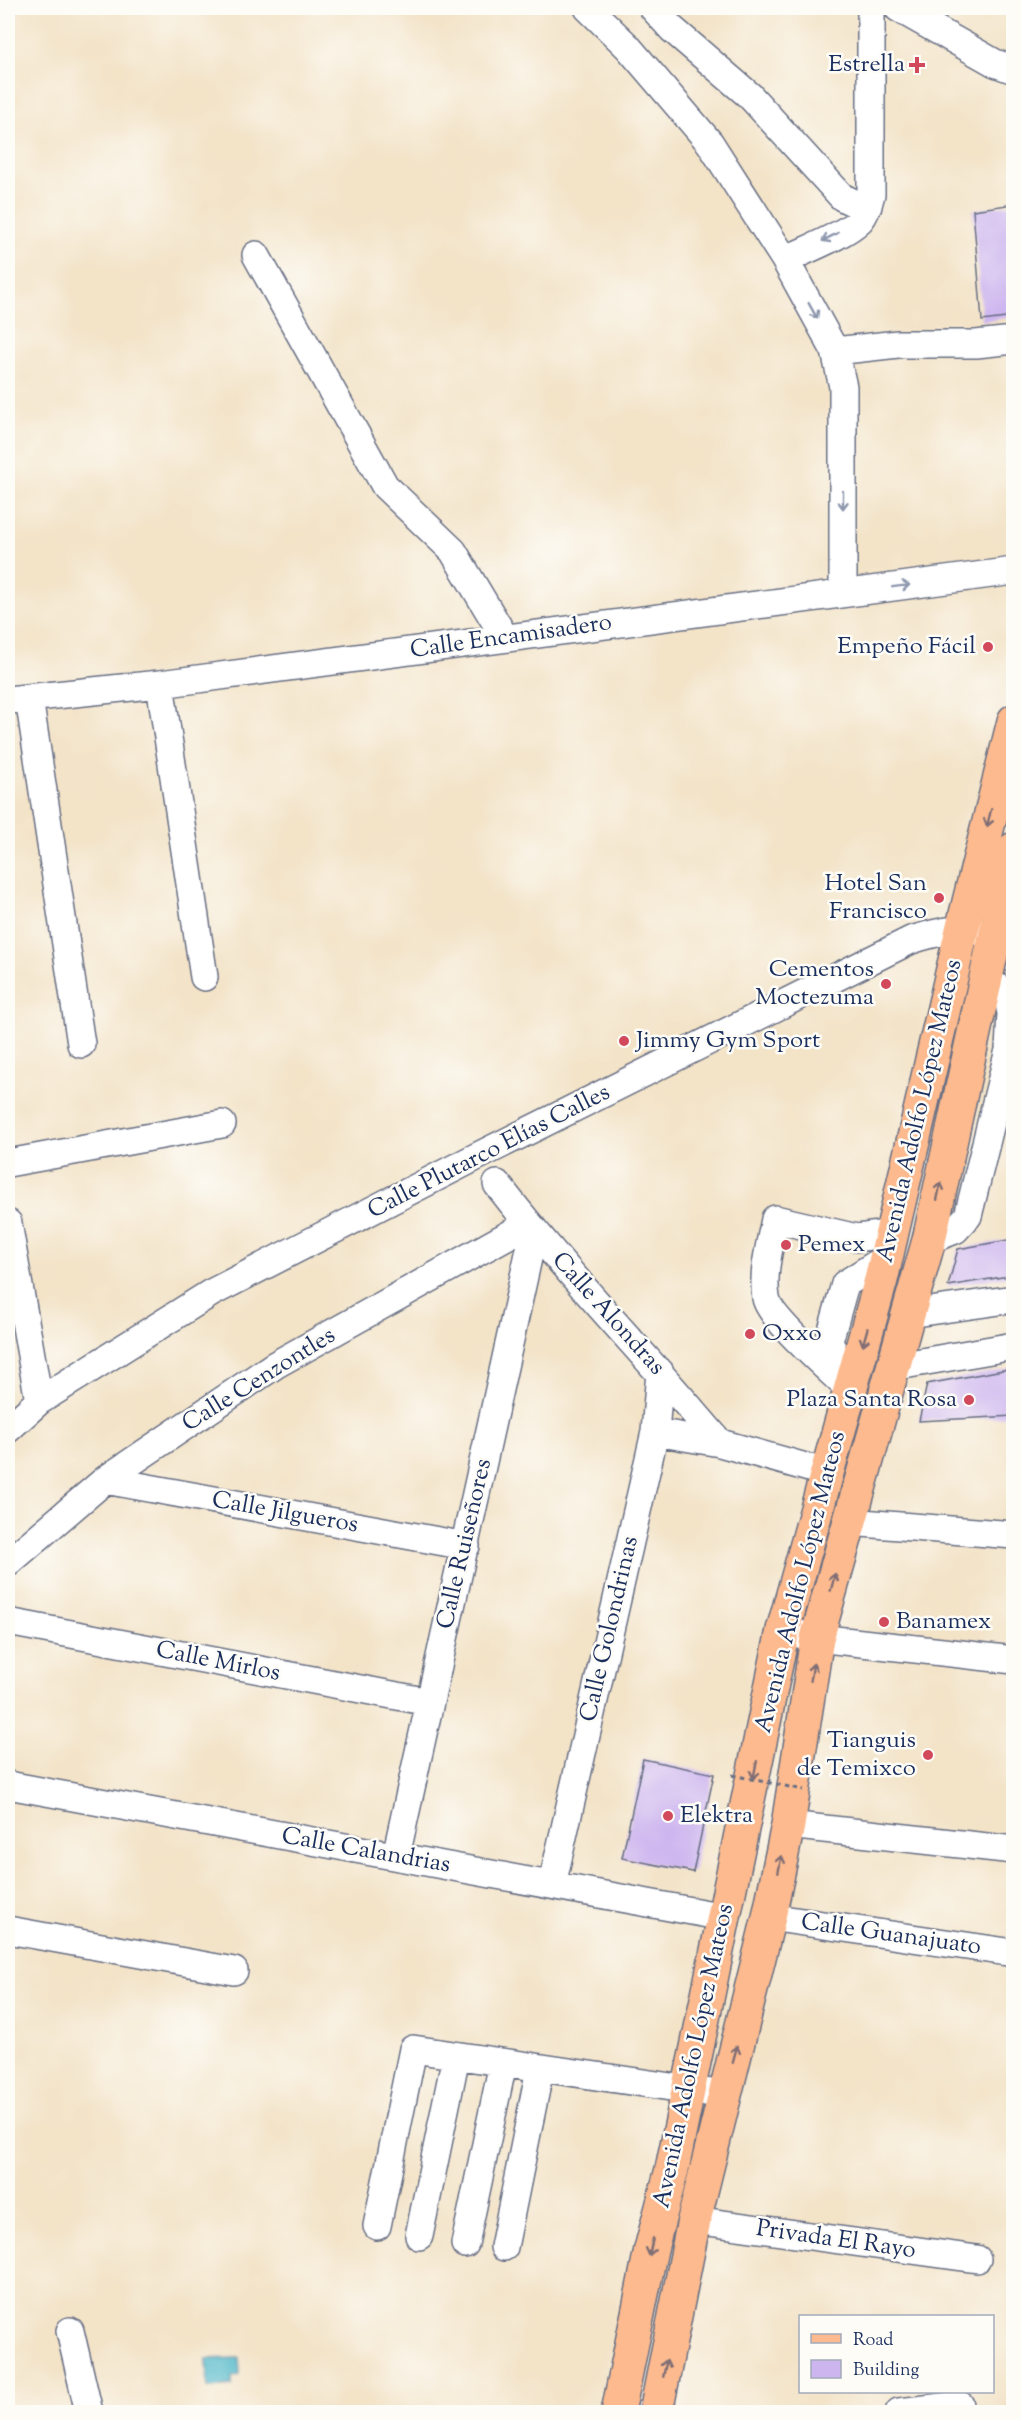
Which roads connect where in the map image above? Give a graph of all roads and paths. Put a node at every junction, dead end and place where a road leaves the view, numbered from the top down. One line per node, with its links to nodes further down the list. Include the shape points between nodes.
1 (588, 8): 8 (street, via 628,47 710,143)
2 (653, 8): 6 (street, via 750,96 842,197)
3 (871, 8): 6 (street)
4 (898, 8): 5 (street)
5 (1014, 70)
6 (868, 206): 8 (street, one-way to 8, via 851,227)
7 (256, 255): 13 (street, via 385,486 453,551)
8 (785, 260): 10 (street, one-way to 10)
9 (1014, 340): 10 (street, via 898,344)
10 (835, 351): 12 (street, one-way to 12, via 843,387)
11 (1014, 571): 12 (street, Calle Encamisadero, one-way to 11)
12 (843, 594): 13 (street, Calle Encamisadero)
13 (505, 638): 14 (street, Calle Encamisadero)
14 (160, 684): 15 (street, Calle Encamisadero); 20 (street)
15 (18, 699): 21 (street)
16 (1014, 721): 18 (main road, Avenida Adolfo López Mateos, one-way to 18)
17 (1014, 849): 19 (main road, Avenida Adolfo López Mateos)
18 (962, 930): 19 (street, Calle Plutarco Elías Calles); 27 (main road, Avenida Adolfo López Mateos); 34 (street, Calle Plutarco Elías Calles, via 911,940 474,1158 211,1293)
19 (1004, 931): 29 (main road, Avenida Adolfo López Mateos, via 984,979 928,1240)
20 (204, 977)
21 (81, 1044)
22 (222, 1124): 23 (street)
23 (8, 1163)
24 (497, 1184): 26 (street, Calle Alondras)
25 (8, 1223): 34 (street)
26 (531, 1228): 32 (street, Calle Alondras); 39 (street, Calle Cenzontles, via 275,1365); 42 (street, Calle Ruiseñores)
27 (886, 1257): 29 (main road); 33 (main road, Avenida Adolfo López Mateos); 33 (street, via 856,1238 775,1219 765,1270 766,1300 779,1321)
28 (1014, 1299): 29 (street)
29 (911, 1301): 31 (main road, Avenida Adolfo López Mateos)
30 (1014, 1346): 31 (street)
31 (892, 1367): 40 (main road, Avenida Adolfo López Mateos)
32 (660, 1372): 36 (street, Calle Golondrinas); 37 (street, Calle Alondras)
33 (850, 1390): 38 (main road, Avenida Adolfo López Mateos)
34 (39, 1401): 35 (street, Calle Plutarco Elías Calles)
35 (8, 1429)
36 (655, 1432): 37 (street); 55 (street, Calle Golondrinas)
37 (720, 1443): 38 (street)
38 (827, 1473): 45 (main road, Avenida Adolfo López Mateos)
39 (105, 1480): 42 (street, Calle Jilgueros); 43 (street, Calle Cenzontles)
40 (849, 1522): 41 (street); 46 (main road, Avenida Adolfo López Mateos, one-way to 40)
41 (1014, 1535)
42 (466, 1546): 48 (street, Calle Ruiseñores)
43 (8, 1563)
44 (8, 1622): 48 (street, Calle Mirlos)
45 (783, 1630): 46 (street); 56 (main road, Avenida Adolfo López Mateos, one-way to 56)
46 (818, 1638): 47 (street); 52 (main road, Avenida Adolfo López Mateos, one-way to 46)
47 (1014, 1660)
48 (429, 1702): 54 (street, Calle Ruiseñores)
49 (732, 1775): 51 (path, bridge)
50 (8, 1785): 54 (street, Calle Calandrias)
51 (804, 1790)
52 (788, 1825): 53 (street); 57 (main road, Avenida Adolfo López Mateos, one-way to 52)
53 (1014, 1850)
54 (396, 1856): 55 (street, Calle Calandrias)
55 (552, 1885): 56 (street, Calle Calandrias)
56 (724, 1917): 64 (main road, Avenida Adolfo López Mateos)
57 (770, 1917): 59 (street, Calle Guanajuato); 65 (main road, Avenida Adolfo López Mateos, one-way to 57)
58 (8, 1930): 60 (street)
59 (1014, 1953)
60 (234, 1971)
61 (456, 2056): 62 (street); 69 (street, via 413,2049); 70 (street)
62 (503, 2063): 63 (street); 71 (street)
63 (540, 2069): 64 (street); 72 (street)
64 (688, 2091): 65 (street); 66 (main road, Avenida Adolfo López Mateos)
65 (725, 2096): 67 (main road, Avenida Adolfo López Mateos)
66 (672, 2169): 67 (main road); 77 (main road, Avenida Adolfo López Mateos, one-way to 77, via 651,2249)
67 (706, 2172): 68 (main road, Avenida Adolfo López Mateos)
68 (694, 2220): 73 (street, Privada El Rayo); 78 (main road, Avenida Adolfo López Mateos, one-way to 68)
69 (377, 2226)
70 (419, 2236)
71 (465, 2244)
72 (504, 2247)
73 (977, 2259)
74 (70, 2331): 76 (street)
75 (960, 2405): 79 (street)
76 (89, 2412)
77 (618, 2412)
78 (656, 2412)
79 (898, 2412)

